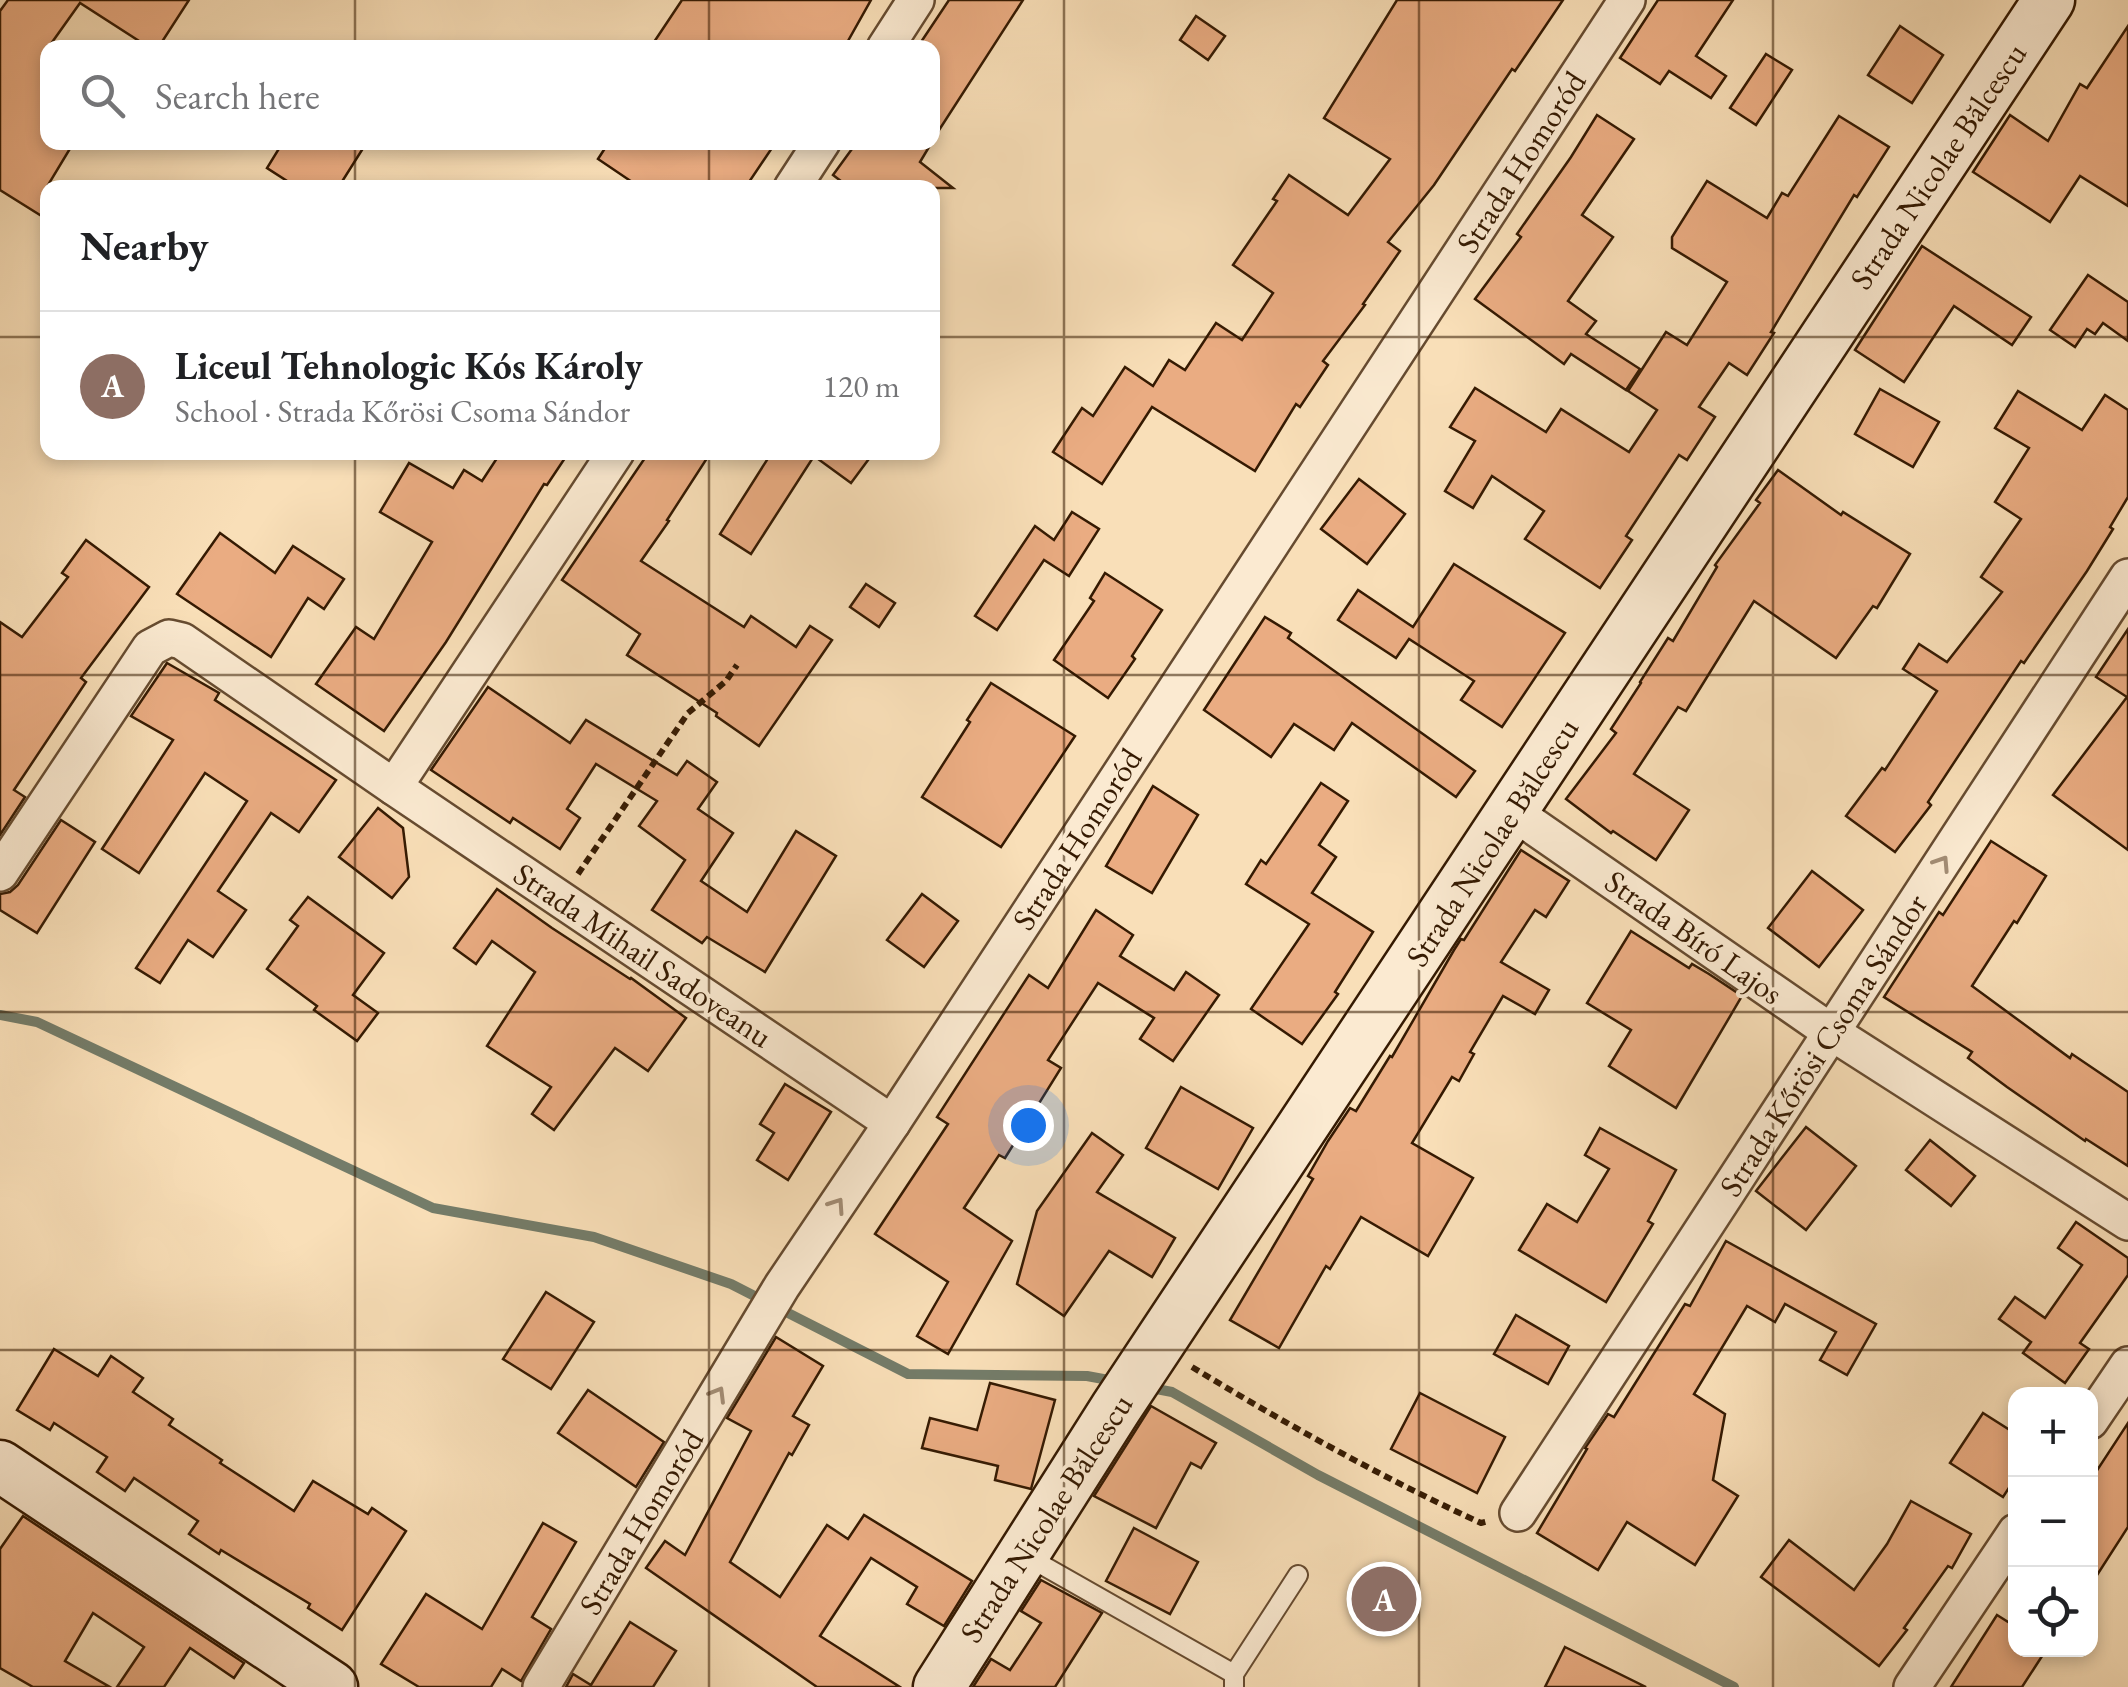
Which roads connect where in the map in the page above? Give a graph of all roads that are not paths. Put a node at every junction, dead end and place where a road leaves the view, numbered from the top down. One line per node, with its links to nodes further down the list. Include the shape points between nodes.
1 (916, 0): 4 (street)
2 (1627, 0): 13 (street, Strada Homoród)
3 (2049, 0): 10 (main road, Strada Nicolae Bălcescu)
4 (890, 40)
5 (817, 150): 6 (street)
6 (797, 180)
7 (611, 460): 9 (street)
8 (2128, 578): 12 (street, Strada Kőrösi Csoma Sándor, one-way to 8)
9 (394, 787): 11 (street, Strada Mihail Sadoveanu, via 169,638 150,648); 13 (street, Strada Mihail Sadoveanu)
10 (1513, 812): 12 (street, Strada Bíró Lajos); 20 (main road, Strada Nicolae Bălcescu)
11 (0, 873)
12 (1832, 1032): 14 (street, Strada Bíró Lajos); 18 (street, Strada Kőrösi Csoma Sándor)
13 (892, 1123): 24 (street, Strada Homoród, one-way to 13, via 774,1301)
14 (2128, 1222)
15 (2128, 1365): 16 (street)
16 (2098, 1409)
17 (4, 1478): 23 (main road)
18 (1518, 1513)
19 (2008, 1544): 26 (street)
20 (1023, 1554): 22 (lane); 25 (main road, Strada Nicolae Bălcescu)
21 (1298, 1575): 22 (lane)
22 (1234, 1680)
23 (332, 1687)
24 (541, 1687)
25 (939, 1687)
26 (1912, 1687)

